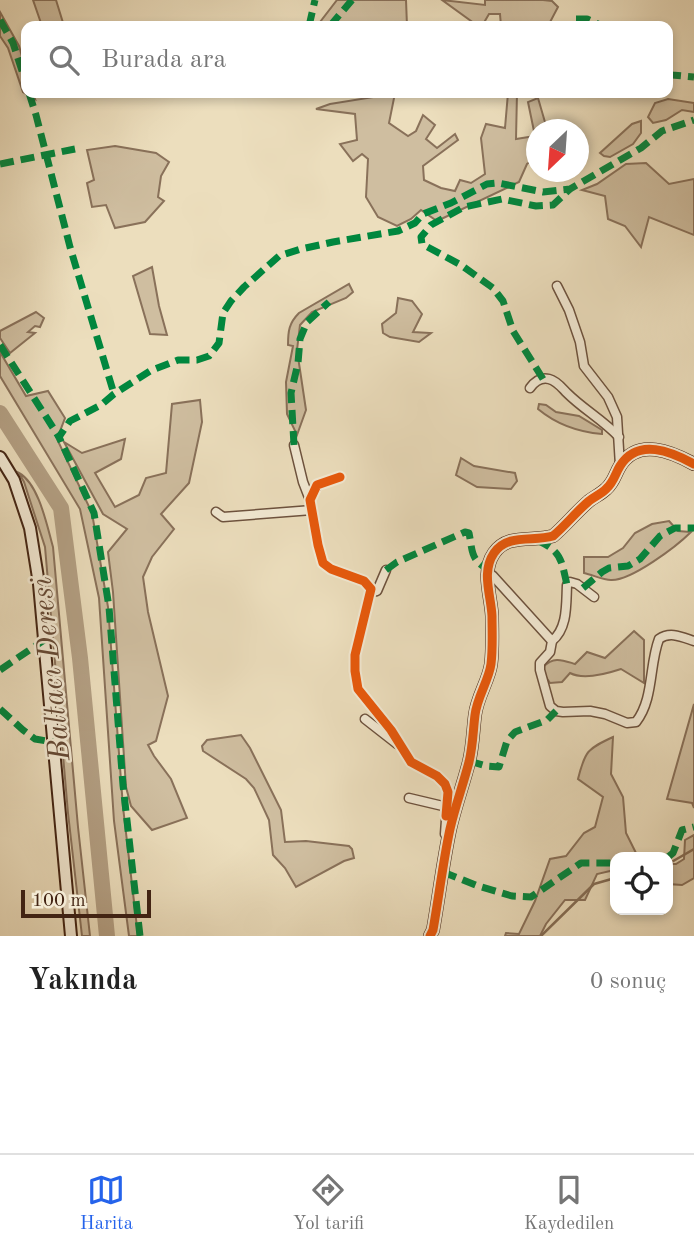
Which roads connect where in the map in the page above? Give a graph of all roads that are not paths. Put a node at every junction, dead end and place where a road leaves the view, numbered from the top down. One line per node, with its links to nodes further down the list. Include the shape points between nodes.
1 (557, 286): 3 (street, via 580,342 584,366 617,417)
2 (530, 388): 3 (street, via 540,379 556,382)
3 (619, 437): 7 (street)
4 (294, 446): 9 (street)
5 (0, 457): 22 (street, via 15,480 30,528 39,584)
6 (694, 464): 7 (street, via 657,449 638,451)
7 (620, 467): 12 (street, via 615,480 553,536 515,540 498,549 490,560)
8 (340, 477): 9 (street, via 317,485)
9 (311, 505): 10 (street, via 223,517); 13 (street, via 323,563 364,581)
10 (216, 512)
11 (386, 570): 13 (street, via 377,592)
12 (489, 573): 15 (street); 21 (street, via 491,667 475,714)
13 (371, 592): 18 (street, via 355,655 358,689)
14 (594, 597): 15 (street, via 577,584 567,585 563,628)
15 (552, 641): 16 (street, via 550,652 540,663 550,706 563,712 590,711 626,723 636,722 642,715 659,639 678,635)
16 (694, 641)
17 (365, 719): 18 (street)
18 (402, 748): 20 (street, via 411,762 445,784)
19 (409, 798): 20 (street)
20 (447, 807): 21 (street)
21 (443, 872): 23 (street)
22 (71, 936)
23 (430, 936)

